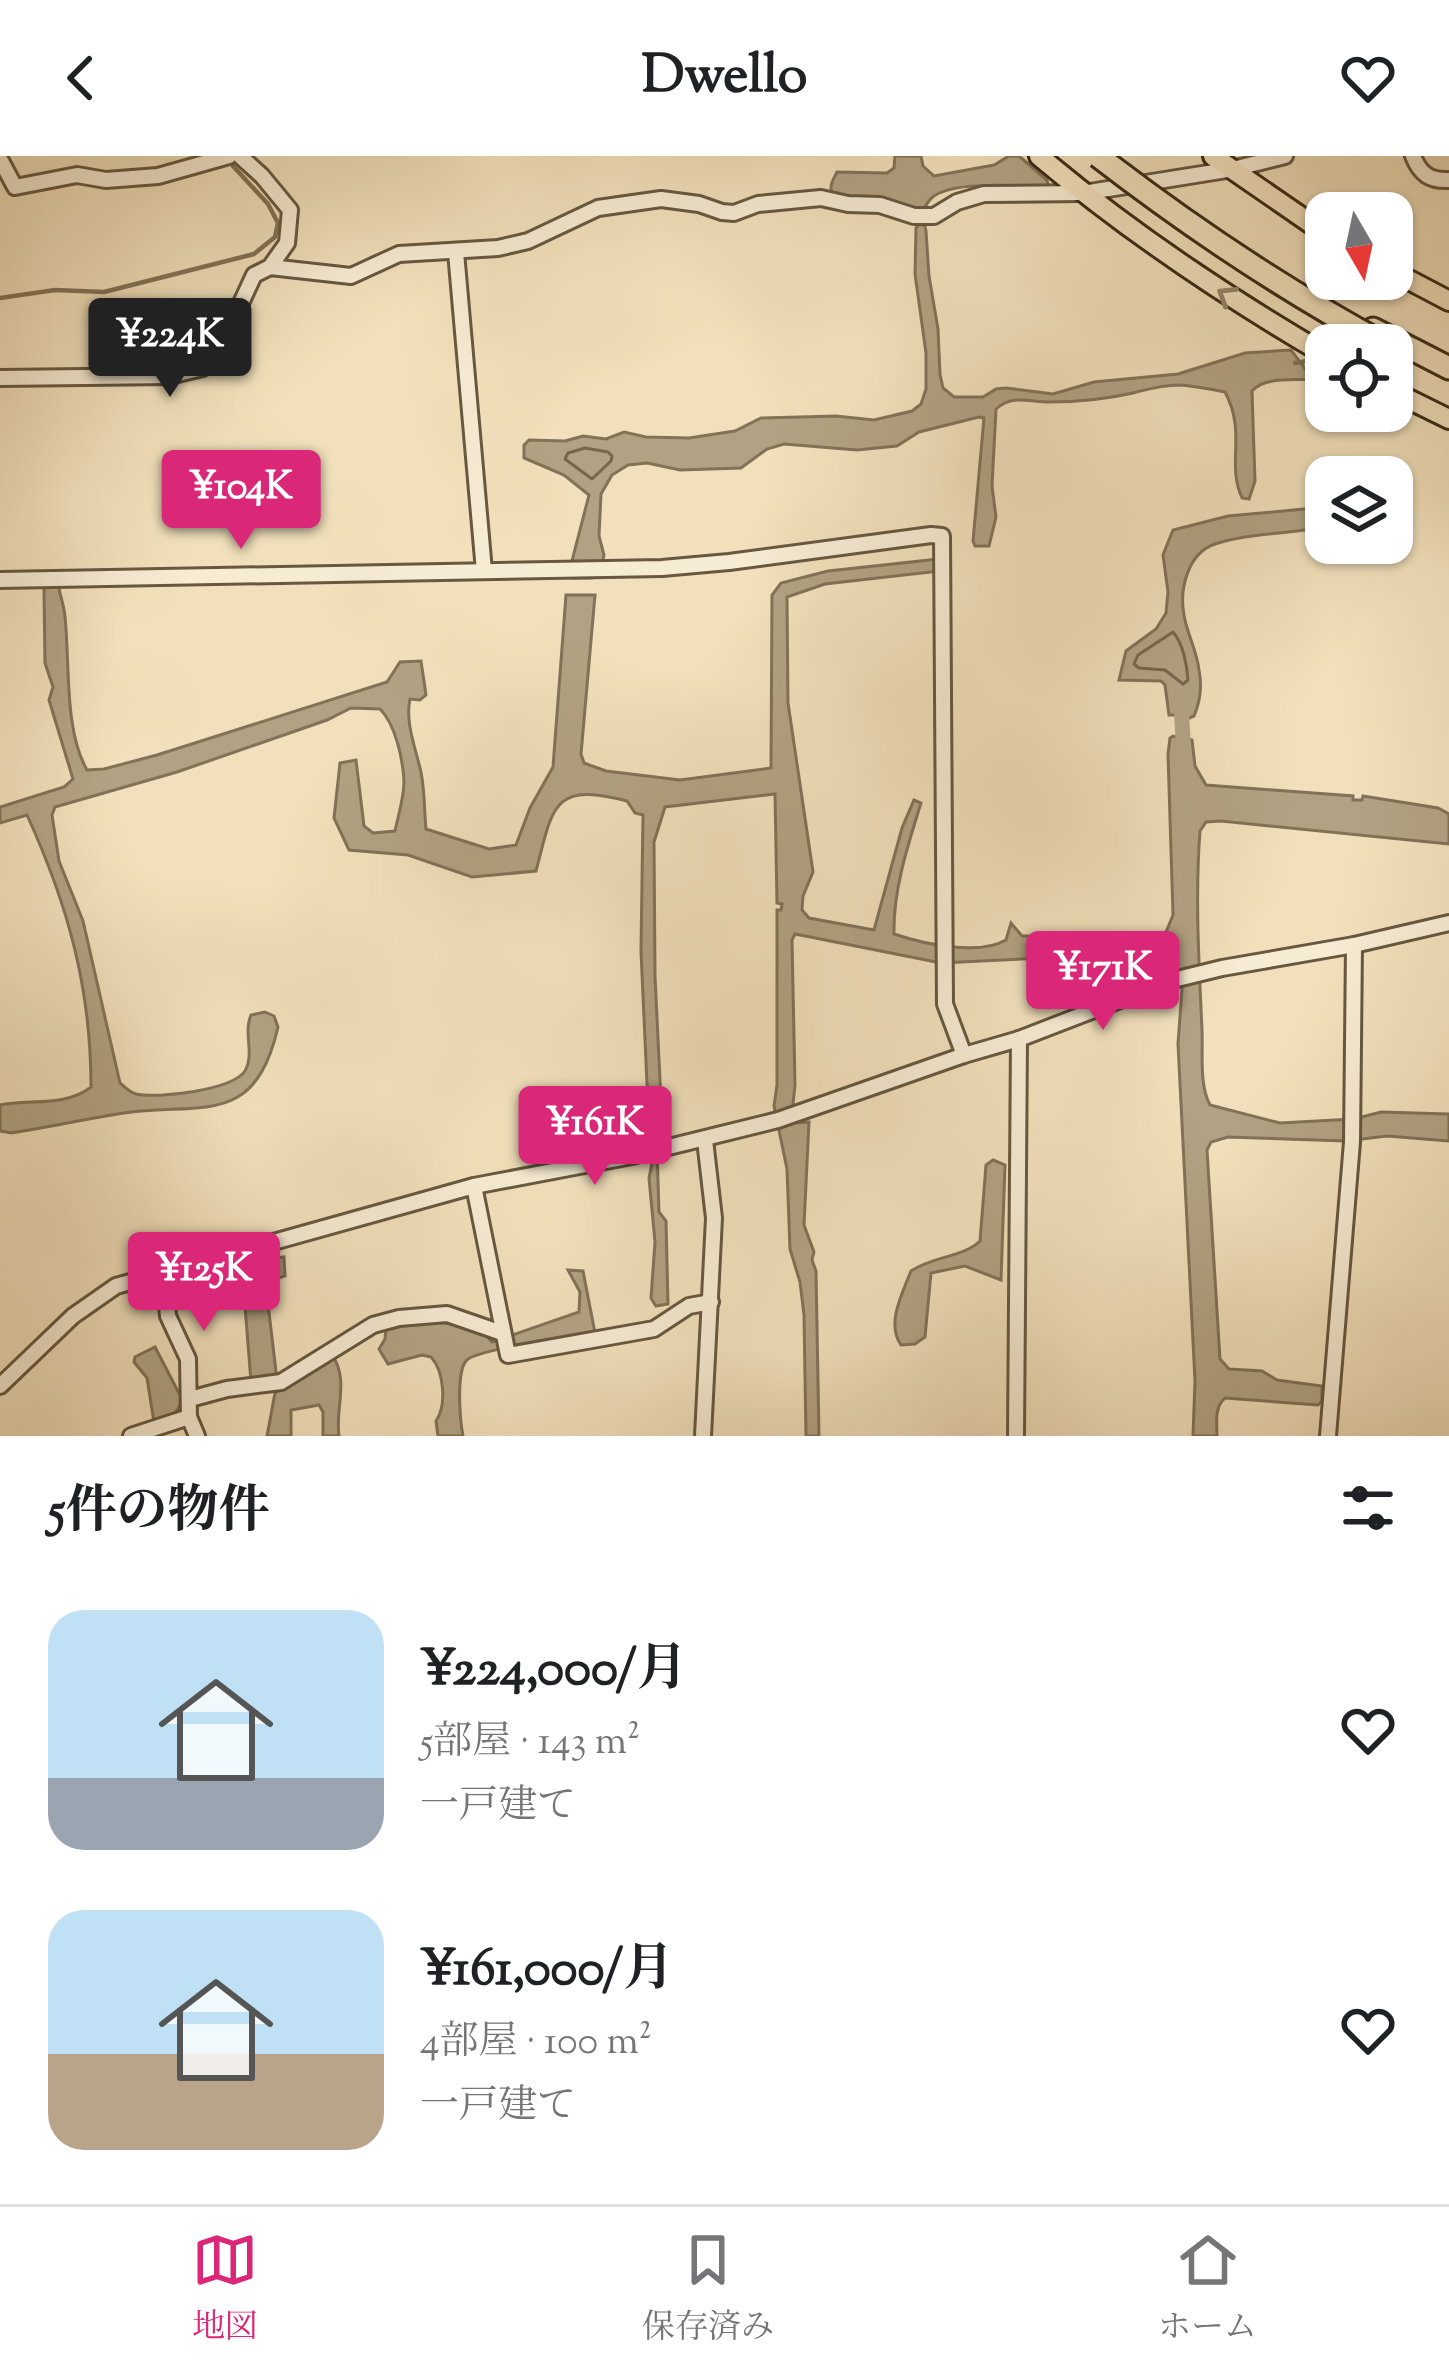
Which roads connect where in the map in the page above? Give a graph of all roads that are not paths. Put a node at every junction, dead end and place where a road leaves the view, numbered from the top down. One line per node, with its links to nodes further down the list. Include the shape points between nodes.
1 (240, 156): 15 (street, via 290,210 287,242)
2 (1039, 156): 12 (main road)
3 (1098, 156): 18 (highway, bridge, via 1279,285)
4 (1110, 156): 21 (highway, bridge, via 1283,278)
5 (1213, 156): 10 (main road)
6 (1285, 156): 10 (street)
7 (1413, 156): 11 (street, via 1424,175)
8 (222, 158): 9 (street, via 158,176 77,175 15,187)
9 (0, 159)
10 (1233, 169): 12 (street); 13 (main road)
11 (1449, 180)
12 (1083, 193): 14 (street, via 984,194 934,216 820,198 734,213 661,199 598,208 528,241); 19 (main road, one-way to 12)
13 (1305, 219)
14 (456, 252): 15 (street, via 399,254 351,276); 25 (street)
15 (270, 267): 22 (street, via 254,275 217,356 203,368 170,376)
16 (1413, 282): 17 (main road)
17 (1449, 301)
18 (1348, 324)
19 (1305, 343)
20 (1413, 357): 21 (highway)
21 (1449, 372)
22 (0, 378)
23 (1413, 401): 24 (main road)
24 (1449, 419)
25 (484, 571): 26 (street); 30 (street, via 705,564 942,536 945,1004)
26 (0, 580)
27 (1449, 923): 28 (street)
28 (1354, 945): 29 (street, via 1169,981); 43 (street, via 1352,1142)
29 (1019, 1039): 30 (street); 42 (street)
30 (964, 1055): 31 (street)
31 (705, 1140): 32 (street); 34 (street, via 714,1217)
32 (474, 1186): 33 (street); 35 (street)
33 (164, 1273): 36 (street, via 116,1286); 37 (street, via 168,1316 188,1358)
34 (711, 1301): 35 (street, via 654,1329 508,1355); 41 (street)
35 (502, 1333): 37 (street, via 446,1314 399,1318 373,1325 281,1382)
36 (0, 1386)
37 (190, 1399): 38 (street)
38 (189, 1417): 39 (street); 40 (street)
39 (131, 1436)
40 (197, 1436)
41 (703, 1436)
42 (1016, 1436)
43 (1328, 1436)

